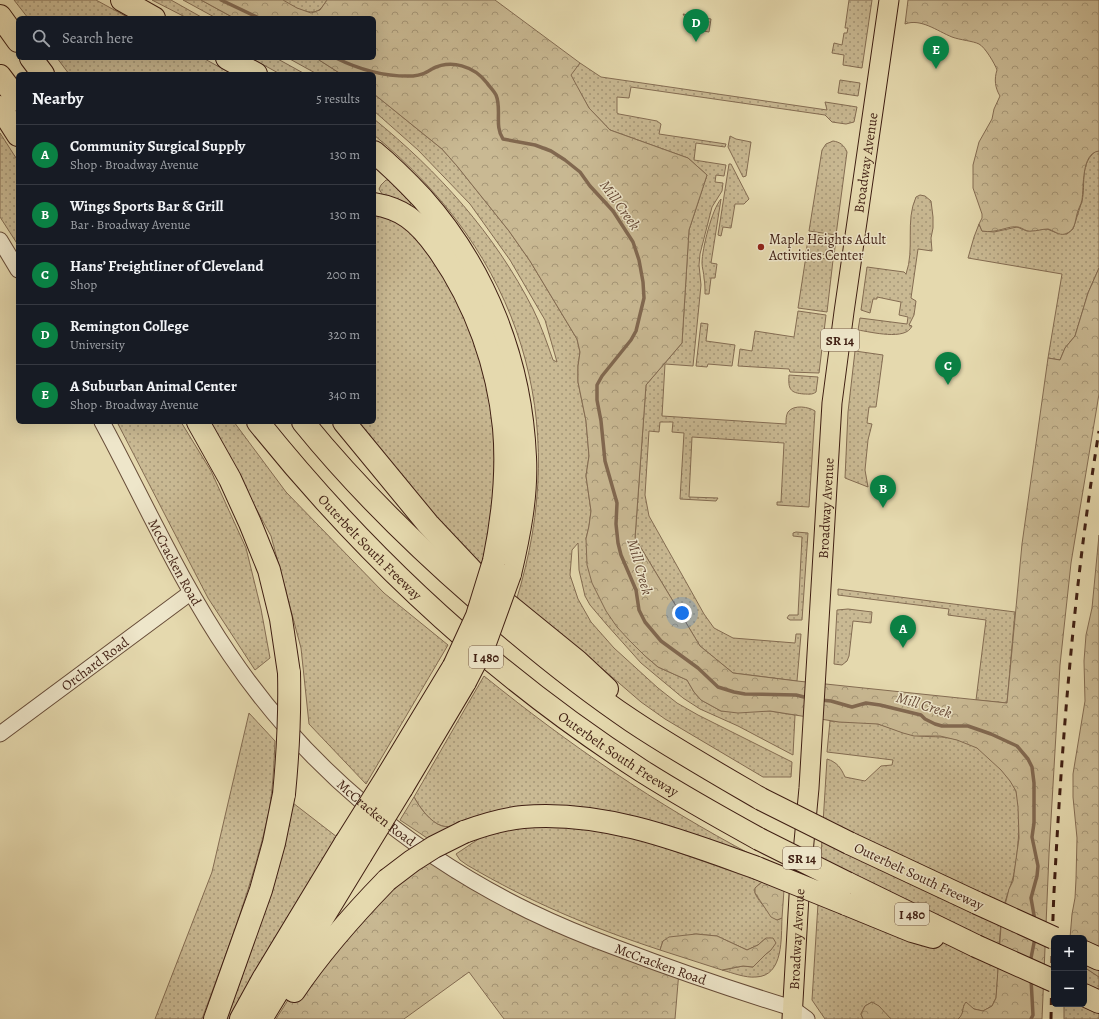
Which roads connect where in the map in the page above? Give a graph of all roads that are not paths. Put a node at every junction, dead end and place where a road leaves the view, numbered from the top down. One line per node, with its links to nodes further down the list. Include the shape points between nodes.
1 (122, 0): 4 (highway)
2 (889, 0): 35 (main road, Broadway Avenue / SR 14, via 832,403 809,788 798,896)
3 (0, 16): 5 (highway)
4 (150, 16)
5 (16, 38)
6 (32, 60): 8 (highway)
7 (231, 60): 9 (highway)
8 (41, 72)
9 (252, 72)
10 (0, 76): 11 (highway)
11 (16, 97)
12 (0, 107): 13 (highway)
13 (16, 132)
14 (376, 154): 23 (highway, via 408,183 461,249 500,329 514,371 522,412 525,459 523,502 518,538)
15 (376, 204): 23 (highway, via 386,206 408,217 428,235 456,277 485,341 500,398 504,427 506,457)
16 (0, 240): 17 (street)
17 (16, 267)
18 (103, 424): 24 (street, McCracken Road)
19 (199, 424): 36 (highway, bridge, via 230,479 269,570 281,619 289,673 288,757 274,843 261,890)
20 (260, 424): 29 (highway, Outerbelt South Freeway / I 480, bridge, via 296,469 376,556 497,666 567,719 642,771 759,839)
21 (305, 424): 25 (highway, Outerbelt South Freeway / I 480, via 375,504 429,558 558,668)
22 (346, 424): 25 (highway, via 428,524 478,577 497,596 605,686)
23 (502, 568): 27 (highway, bridge, via 477,616 460,674)
24 (190, 593): 26 (street, Orchard Road); 35 (street, McCracken Road, via 255,691 291,734 352,793 422,848 478,884 530,912)
25 (631, 720): 28 (highway, Outerbelt South Freeway / I 480, bridge, via 761,799)
26 (0, 734)
27 (353, 849): 37 (highway, via 263,979); 38 (highway)
28 (1051, 937)
29 (976, 946): 32 (highway, Outerbelt South Freeway / I 480, bridge); 39 (highway, bridge, via 912,931 757,868 653,833 573,817 522,817 502,820 464,832 434,847 387,880 310,966)
30 (1087, 953): 31 (highway)
31 (1099, 959)
32 (1051, 981)
33 (1087, 996): 34 (highway)
34 (1099, 1002)
35 (792, 1014): 40 (street, McCracken Road)
36 (215, 1019)
37 (241, 1019)
38 (261, 1019)
39 (276, 1019)
40 (808, 1019)

